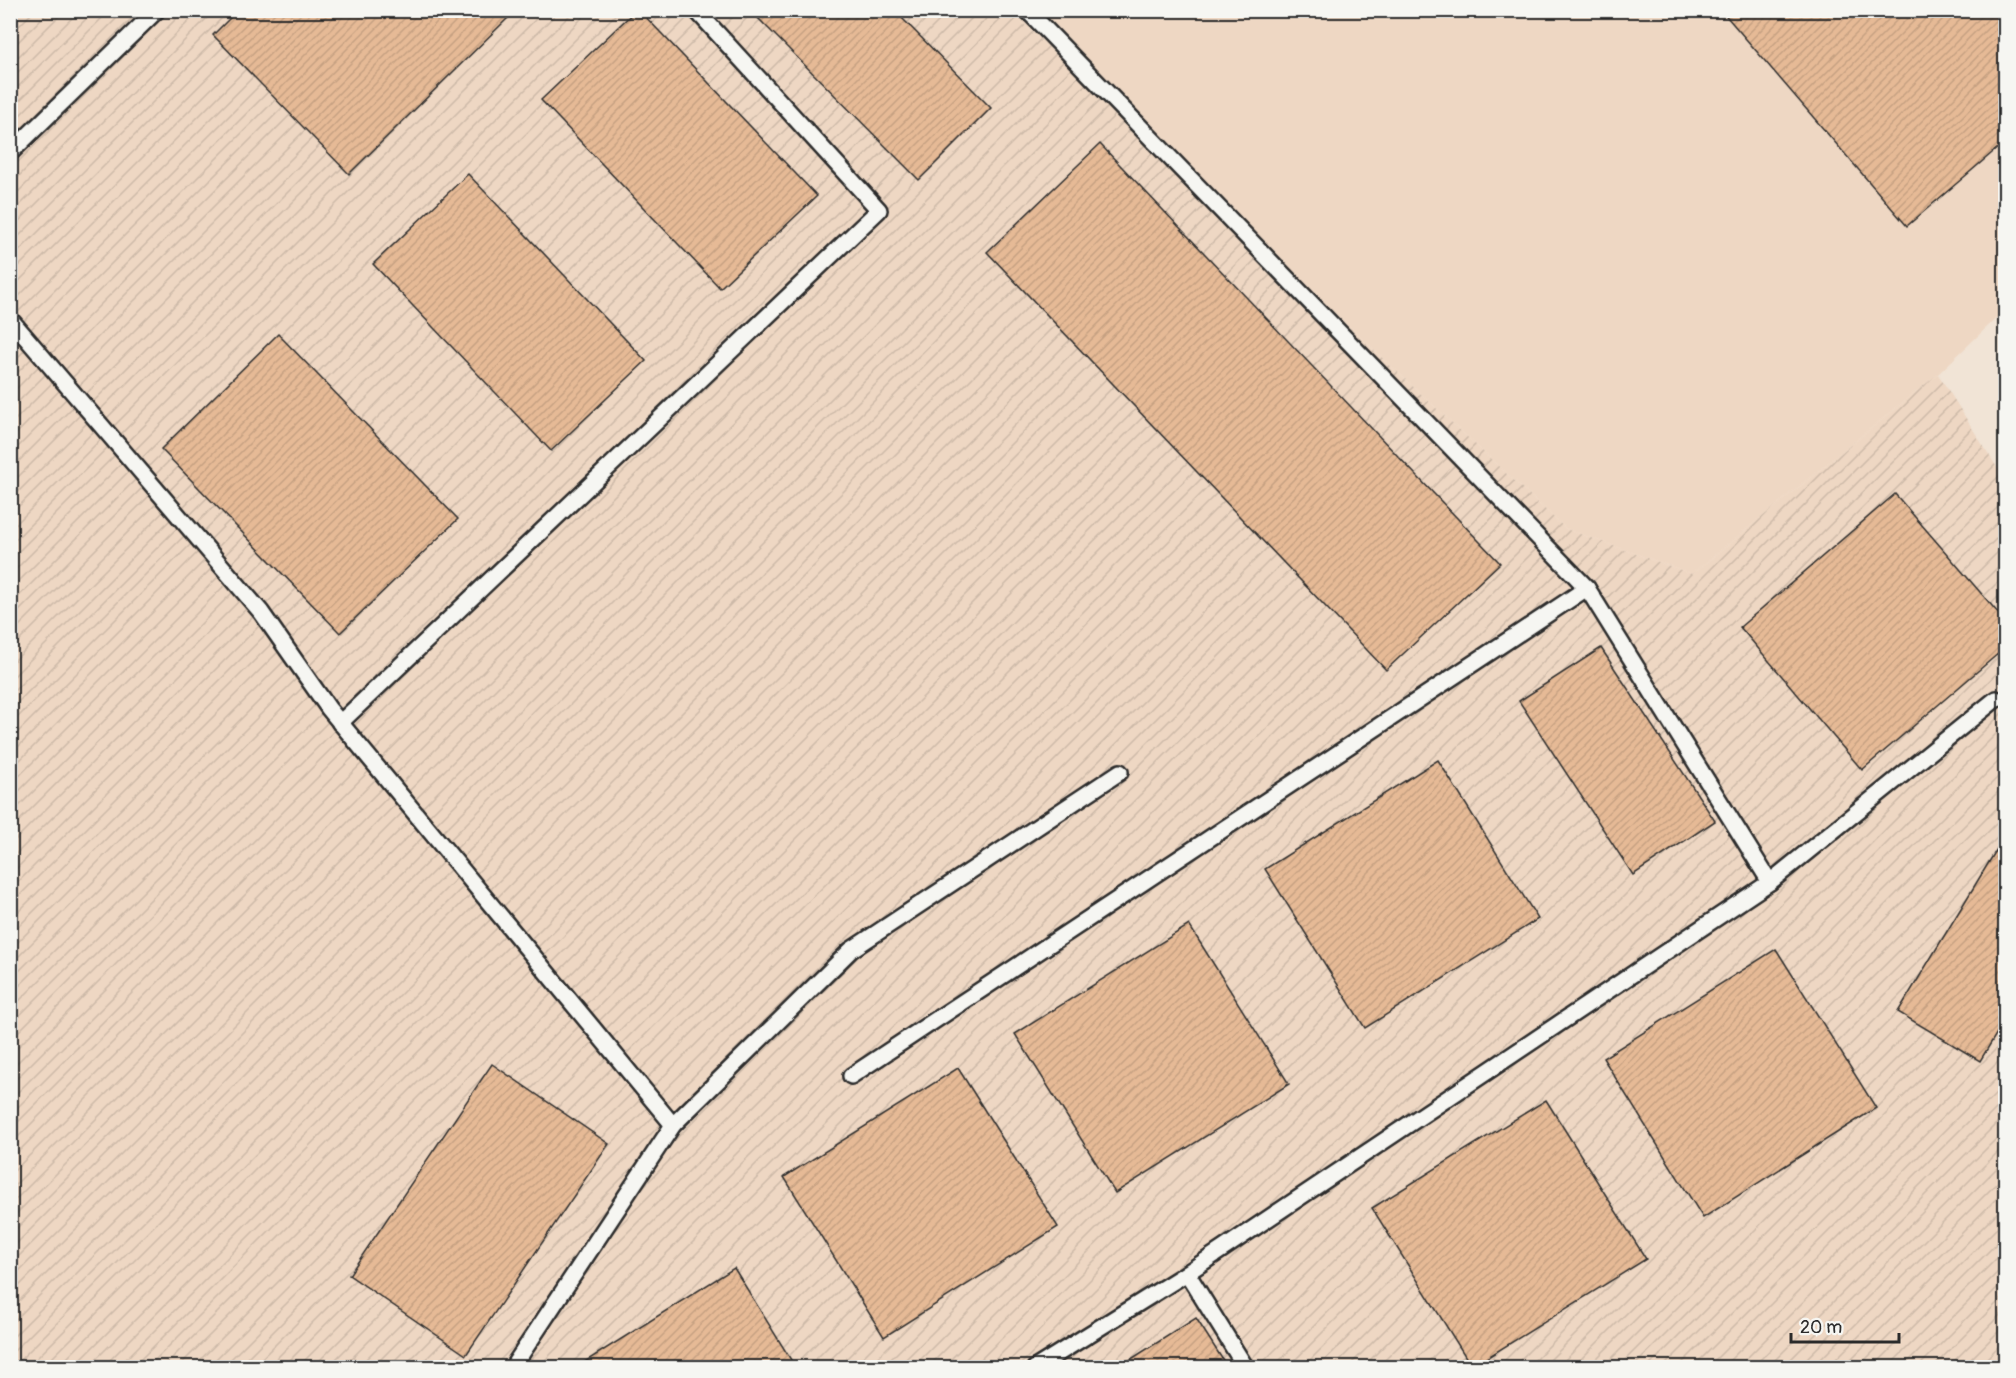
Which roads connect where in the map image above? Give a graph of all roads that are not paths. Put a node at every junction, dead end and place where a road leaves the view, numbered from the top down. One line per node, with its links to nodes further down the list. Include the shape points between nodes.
1 (157, 10): 4 (lane)
2 (696, 10): 8 (lane, via 879,210)
3 (1027, 10): 6 (lane)
4 (10, 153)
5 (10, 319): 8 (lane, via 261,612)
6 (1587, 588): 10 (lane); 11 (lane)
7 (1996, 699): 10 (lane)
8 (340, 723): 12 (lane)
9 (1120, 772): 12 (lane, via 851,950)
10 (1770, 882): 13 (lane)
11 (851, 1076)
12 (673, 1125): 14 (lane)
13 (1187, 1273): 15 (lane); 16 (lane)
14 (512, 1368)
15 (1035, 1368)
16 (1246, 1368)

